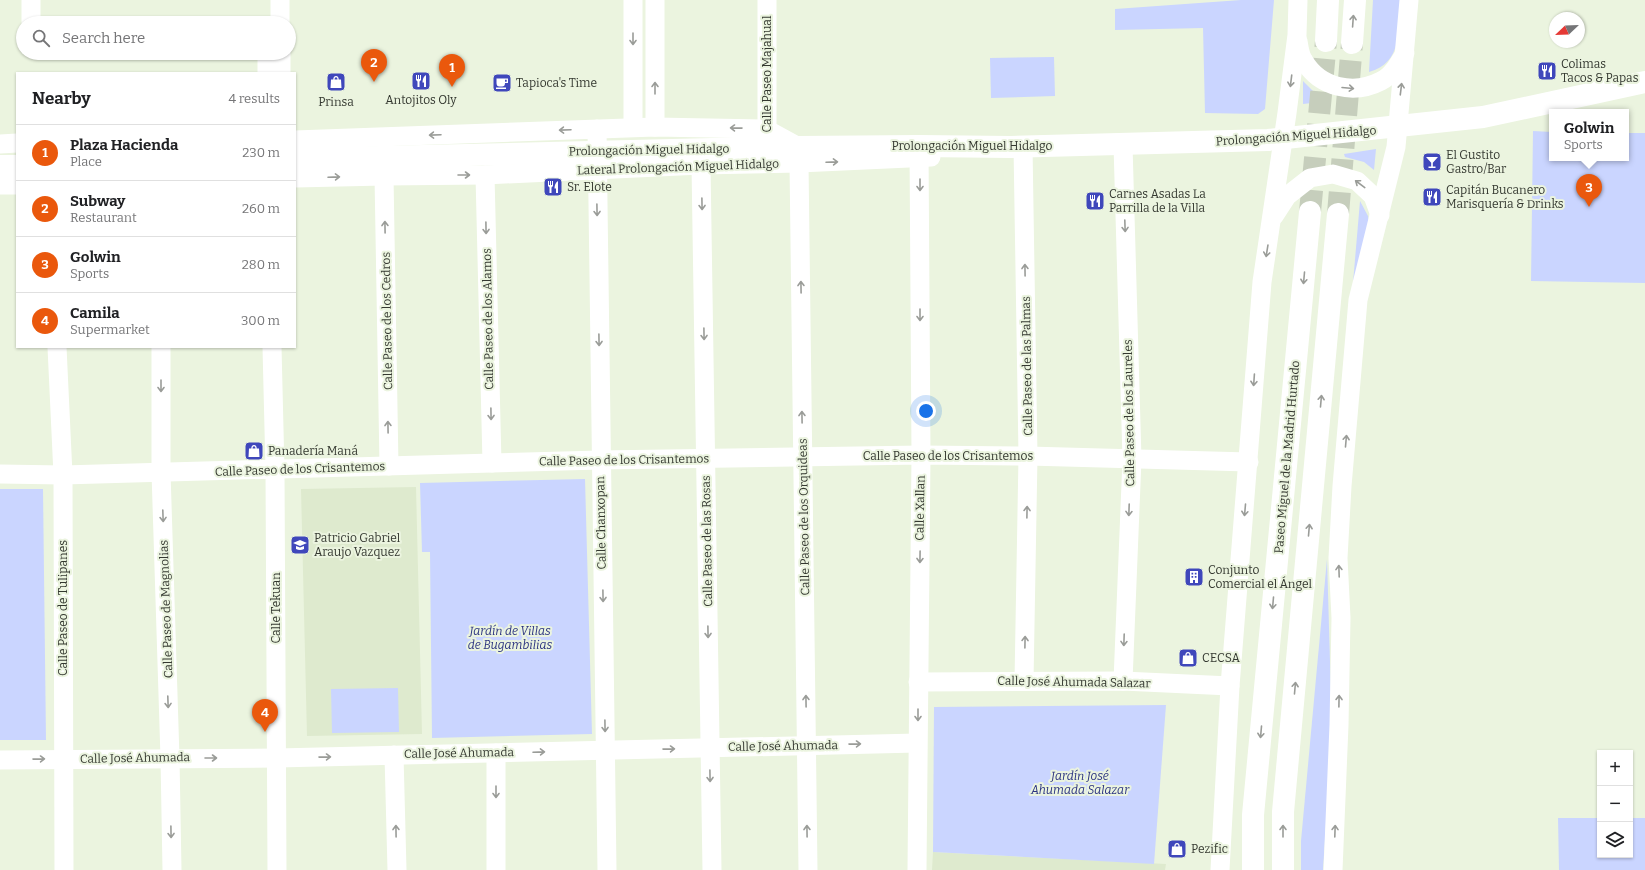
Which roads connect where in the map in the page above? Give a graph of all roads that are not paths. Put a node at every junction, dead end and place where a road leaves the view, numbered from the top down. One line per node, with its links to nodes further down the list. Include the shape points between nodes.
1 (31, 0): 11 (street)
2 (267, 0): 12 (street)
3 (280, 0): 13 (street)
4 (633, 0): 24 (street, one-way to 24)
5 (655, 0): 23 (street, one-way to 5)
6 (767, 0): 27 (street, Calle Paseo Majahual)
7 (1298, 0): 14 (street)
8 (1328, 0): 15 (main road)
9 (1354, 0): 16 (main road, one-way to 9)
10 (1409, 0): 17 (street)
11 (31, 16)
12 (267, 16)
13 (280, 16)
14 (1297, 35): 17 (street, one-way to 17, via 1303,60 1315,76 1335,86 1358,89 1382,81 1395,69); 28 (street, one-way to 28)
15 (1326, 41)
16 (1352, 43)
17 (1405, 52): 25 (street, one-way to 17)
18 (267, 60): 20 (street)
19 (280, 60): 21 (street)
20 (267, 72)
21 (281, 72)
22 (1645, 82): 25 (main road, Prolongación Miguel Hidalgo, via 1483,117)
23 (655, 127): 24 (street); 27 (street, one-way to 23)
24 (633, 128): 26 (street)
25 (1398, 128): 28 (main road, Prolongación Miguel Hidalgo); 48 (street)
26 (597, 129): 29 (street, one-way to 29); 37 (street, Calle Chanxopan)
27 (767, 138): 35 (main road, Prolongación Miguel Hidalgo); 37 (main road, Prolongación Miguel Hidalgo)
28 (1283, 139): 32 (main road, Prolongación Miguel Hidalgo); 49 (street)
29 (296, 140)
30 (16, 143): 31 (street)
31 (0, 144)
32 (1123, 145): 33 (main road, Prolongación Miguel Hidalgo); 58 (street, Calle Paseo de los Laureles, one-way to 58)
33 (1017, 147): 34 (main road, Prolongación Miguel Hidalgo); 55 (street, Calle Paseo de las Palmas, one-way to 33)
34 (919, 152): 35 (main road, Prolongación Miguel Hidalgo); 54 (street, Calle Xallan, one-way to 54)
35 (799, 155): 38 (street, Lateral Prolongación Miguel Hidalgo); 56 (street, Calle Paseo de los Orquideas, one-way to 35)
36 (296, 159): 37 (main road, Prolongación Miguel Hidalgo)
37 (597, 161): 38 (street, Lateral Prolongación Miguel Hidalgo); 41 (street, Lateral Prolongación Miguel Hidalgo); 59 (street, Calle Chanxopan, one-way to 59)
38 (701, 165): 57 (street, Calle Paseo de las Rosas, one-way to 57)
39 (0, 166): 40 (main road)
40 (16, 166)
41 (485, 175): 42 (street, Lateral Prolongación Miguel Hidalgo, one-way to 41); 61 (street, Calle Paseo de los Alamos, one-way to 61)
42 (384, 176): 43 (street, Lateral Prolongación Miguel Hidalgo, one-way to 42); 62 (street, Calle Paseo de los Cedros, one-way to 42)
43 (296, 178)
44 (0, 185): 45 (street)
45 (16, 185)
46 (1310, 212): 92 (main road, Paseo Miguel de la Madrid Hurtado, one-way to 92, via 1253,815)
47 (1338, 214): 93 (main road, one-way to 47, via 1283,812)
48 (1380, 216): 49 (street, one-way to 49, via 1373,196 1357,181 1333,174 1310,178 1287,196); 94 (street, one-way to 48, via 1339,725 1338,558 1342,486 1358,300)
49 (1272, 219): 60 (street, one-way to 60, via 1262,282)
50 (57, 348): 66 (street, Calle Paseo de Tulipanes)
51 (161, 348): 64 (street, Calle Paseo de Magnolias, one-way to 64)
52 (272, 348): 63 (street, Calle Tekuan)
53 (283, 348): 63 (street, Calle Tekuan)
54 (921, 455): 55 (street, Calle Paseo de los Crisantemos); 56 (street, Calle Paseo de los Crisantemos); 69 (street, Calle Xallan, one-way to 69)
55 (1028, 456): 58 (street, Calle Paseo de los Crisantemos); 67 (street, Calle Paseo de las Palmas, one-way to 55)
56 (803, 457): 57 (street, Calle Paseo de los Crisantemos); 72 (street, Calle Paseo de los Orquideas, one-way to 56)
57 (706, 459): 59 (street, Calle Paseo de los Crisantemos); 73 (street, Calle Paseo de las Rosas, one-way to 73)
58 (1132, 459): 60 (street, Calle Paseo de los Crisantemos); 68 (street, Calle Paseo de los Laureles, one-way to 68)
59 (600, 460): 61 (street, Calle Paseo de los Crisantemos); 74 (street, Calle Chanxopan, one-way to 74)
60 (1249, 462): 70 (street, one-way to 70)
61 (492, 463): 62 (street, Calle Paseo de los Crisantemos)
62 (389, 466): 63 (street, Calle Paseo de los Crisantemos)
63 (280, 470): 64 (street, Calle Paseo de los Crisantemos); 78 (street, Calle Tekuan)
64 (161, 472): 66 (street, Calle Paseo de los Crisantemos); 77 (street, Calle Paseo de Magnolias, one-way to 77)
65 (0, 474): 66 (street, Calle Paseo de los Crisantemos)
66 (63, 475): 79 (street, Calle Paseo de Tulipanes)
67 (1024, 681): 68 (street, Calle José Ahumada Salazar); 69 (street, Calle José Ahumada Salazar)
68 (1123, 681): 70 (street, Calle José Ahumada Salazar)
69 (918, 682): 71 (street, Calle Xallan, one-way to 71)
70 (1230, 686): 91 (street)
71 (918, 743): 72 (street, Calle José Ahumada, one-way to 71); 90 (street, Calle Xallan)
72 (806, 745): 73 (street, Calle José Ahumada); 89 (street, Calle Paseo de los Orquideas, one-way to 72)
73 (710, 748): 74 (street, Calle José Ahumada, one-way to 73); 88 (street, Calle Paseo de las Rosas, one-way to 88)
74 (605, 750): 75 (street, Calle José Ahumada, one-way to 74); 87 (street, Calle Chanxopan)
75 (496, 753): 76 (street, Calle José Ahumada); 86 (street, one-way to 86)
76 (394, 755): 78 (street, Calle José Ahumada, one-way to 76); 85 (street, one-way to 76)
77 (170, 758): 78 (street, Calle José Ahumada, one-way to 78); 79 (street, Calle José Ahumada); 82 (street, Calle Paseo de Magnolias, one-way to 82)
78 (281, 758): 83 (street, Calle Tekuan); 84 (street, Calle Tekuan)
79 (63, 759): 80 (street, Calle José Ahumada, one-way to 79); 81 (street, Calle Paseo de Tulipanes)
80 (0, 760)
81 (64, 870)
82 (172, 870)
83 (277, 870)
84 (287, 870)
85 (397, 870)
86 (496, 870)
87 (607, 870)
88 (712, 870)
89 (808, 870)
90 (917, 870)
91 (1220, 870)
92 (1253, 870)
93 (1283, 870)
94 (1333, 870)

